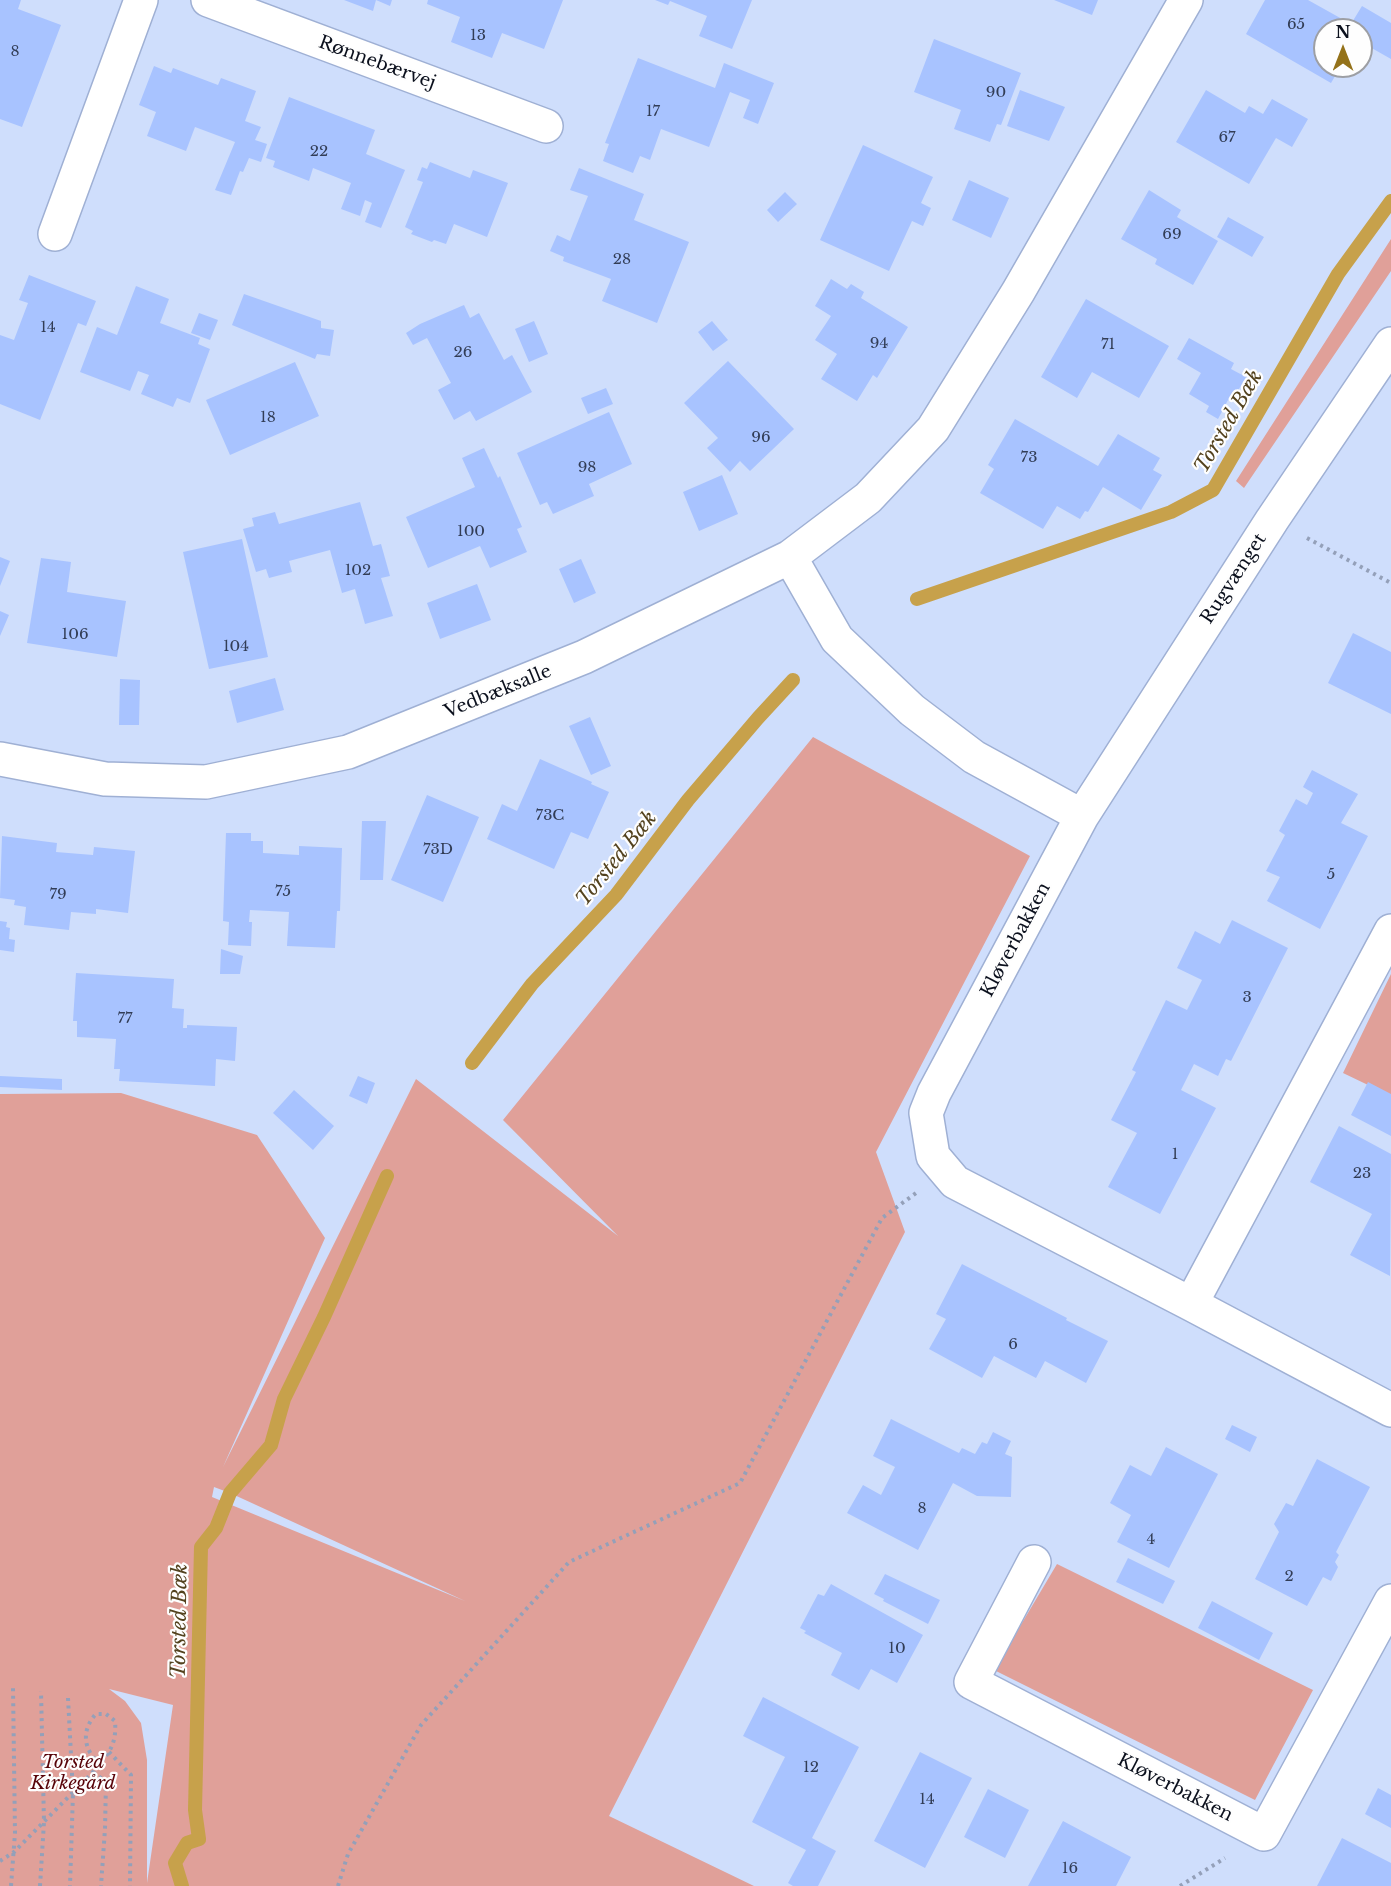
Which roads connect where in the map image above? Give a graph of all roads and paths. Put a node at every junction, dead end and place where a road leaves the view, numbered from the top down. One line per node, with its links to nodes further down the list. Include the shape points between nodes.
1 (141, 0): 5 (street)
2 (208, 0): 4 (street, Rønnebærvej)
3 (1186, 0): 8 (street, Vedbæksalle, via 1018,292 933,429 868,498)
4 (546, 126)
5 (56, 234)
6 (1391, 344): 7 (street, Rugvænget)
7 (1272, 520): 9 (path); 11 (street, Rugvænget)
8 (789, 557): 10 (street, Vedbæksalle, via 584,657 348,752 206,782 105,779); 11 (street, via 837,639 912,710 974,757)
9 (1391, 582)
10 (0, 759)
11 (1082, 816): 13 (street, Kløverbakken, via 926,1113 933,1156)
12 (1391, 931): 14 (street)
13 (945, 1170): 14 (street, Kløverbakken, via 955,1182); 34 (path, via 882,1218 740,1484 569,1562 421,1725 348,1854)
14 (1191, 1304): 15 (street, Kløverbakken)
15 (1391, 1410)
16 (1034, 1562): 26 (street, Kløverbakken, via 971,1682)
17 (1391, 1601): 26 (street)
18 (13, 1687): 27 (path)
19 (41, 1691): 25 (path)
20 (68, 1698): 24 (path)
21 (109, 1752): 22 (path); 22 (path, via 116,1734 115,1722 106,1714 96,1714 88,1723 86,1737 93,1758); 33 (path, via 131,1775)
22 (100, 1764): 23 (path)
23 (93, 1772): 24 (path); 32 (path, via 106,1782)
24 (73, 1792): 25 (path); 31 (path)
25 (44, 1822): 27 (path); 30 (path)
26 (1264, 1834): 35 (path)
27 (14, 1852): 28 (path); 29 (path)
28 (0, 1861)
29 (11, 1886)
30 (40, 1886)
31 (70, 1886)
32 (102, 1886)
33 (130, 1886)
34 (338, 1886)
35 (1180, 1886)

